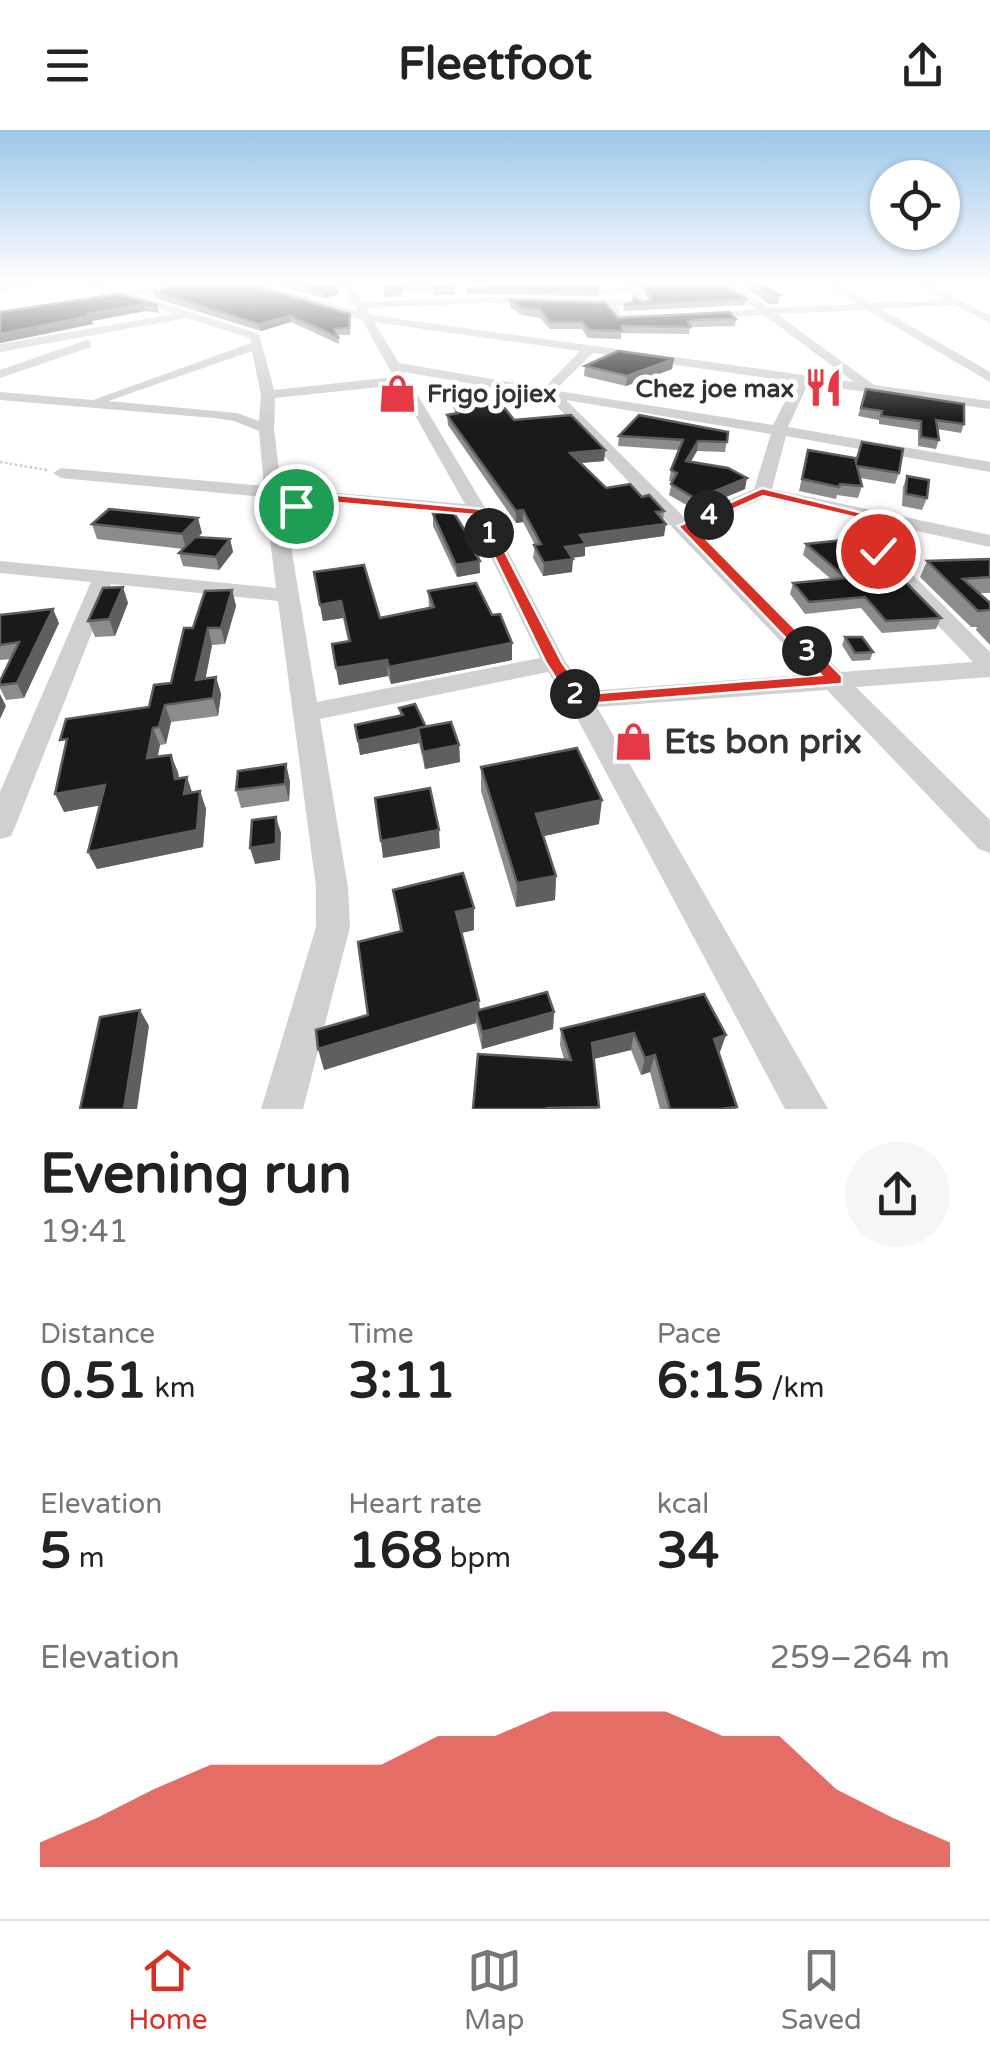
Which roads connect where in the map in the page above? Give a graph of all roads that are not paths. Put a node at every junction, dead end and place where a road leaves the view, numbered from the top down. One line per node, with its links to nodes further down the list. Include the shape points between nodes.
1 (113, 329): 11 (street)
2 (132, 329): 15 (street)
3 (231, 329): 9 (street, via 255,336)
4 (374, 329): 16 (street)
5 (461, 329): 10 (street)
6 (531, 329): 10 (street)
7 (789, 329): 19 (street)
8 (907, 329): 14 (street)
9 (258, 345): 21 (street); 23 (street)
10 (555, 345): 12 (street)
11 (0, 348)
12 (588, 350): 18 (street); 22 (street, via 550,388)
13 (990, 362): 14 (street)
14 (963, 364): 17 (street)
15 (0, 374)
16 (401, 374): 21 (street); 22 (street); 32 (street)
17 (990, 378)
18 (802, 380): 19 (street); 26 (street)
19 (871, 388): 24 (street)
20 (0, 396): 23 (street)
21 (268, 396): 25 (street)
22 (554, 396): 26 (street); 35 (street)
23 (90, 403): 25 (street, via 236,417)
24 (990, 406)
25 (266, 428): 30 (street)
26 (780, 428): 27 (street); 29 (street)
27 (990, 467)
28 (62, 473): 30 (street)
29 (762, 492): 33 (street); 35 (street)
30 (274, 494): 31 (street); 34 (street)
31 (327, 498): 32 (street); 34 (street)
32 (478, 512): 40 (street)
33 (868, 516): 36 (street); 41 (street, via 878,551)
34 (276, 519): 39 (street)
35 (685, 526): 42 (street)
36 (990, 541)
37 (0, 567): 38 (street)
38 (103, 578): 39 (street); 45 (street)
39 (290, 596): 44 (street)
40 (554, 663): 43 (street); 44 (street)
41 (990, 667): 42 (street)
42 (836, 680): 43 (street); 46 (street)
43 (580, 700): 48 (street)
44 (307, 713): 47 (street, via 333,927)
45 (0, 827)
46 (990, 840)
47 (282, 1109)
48 (807, 1109)

